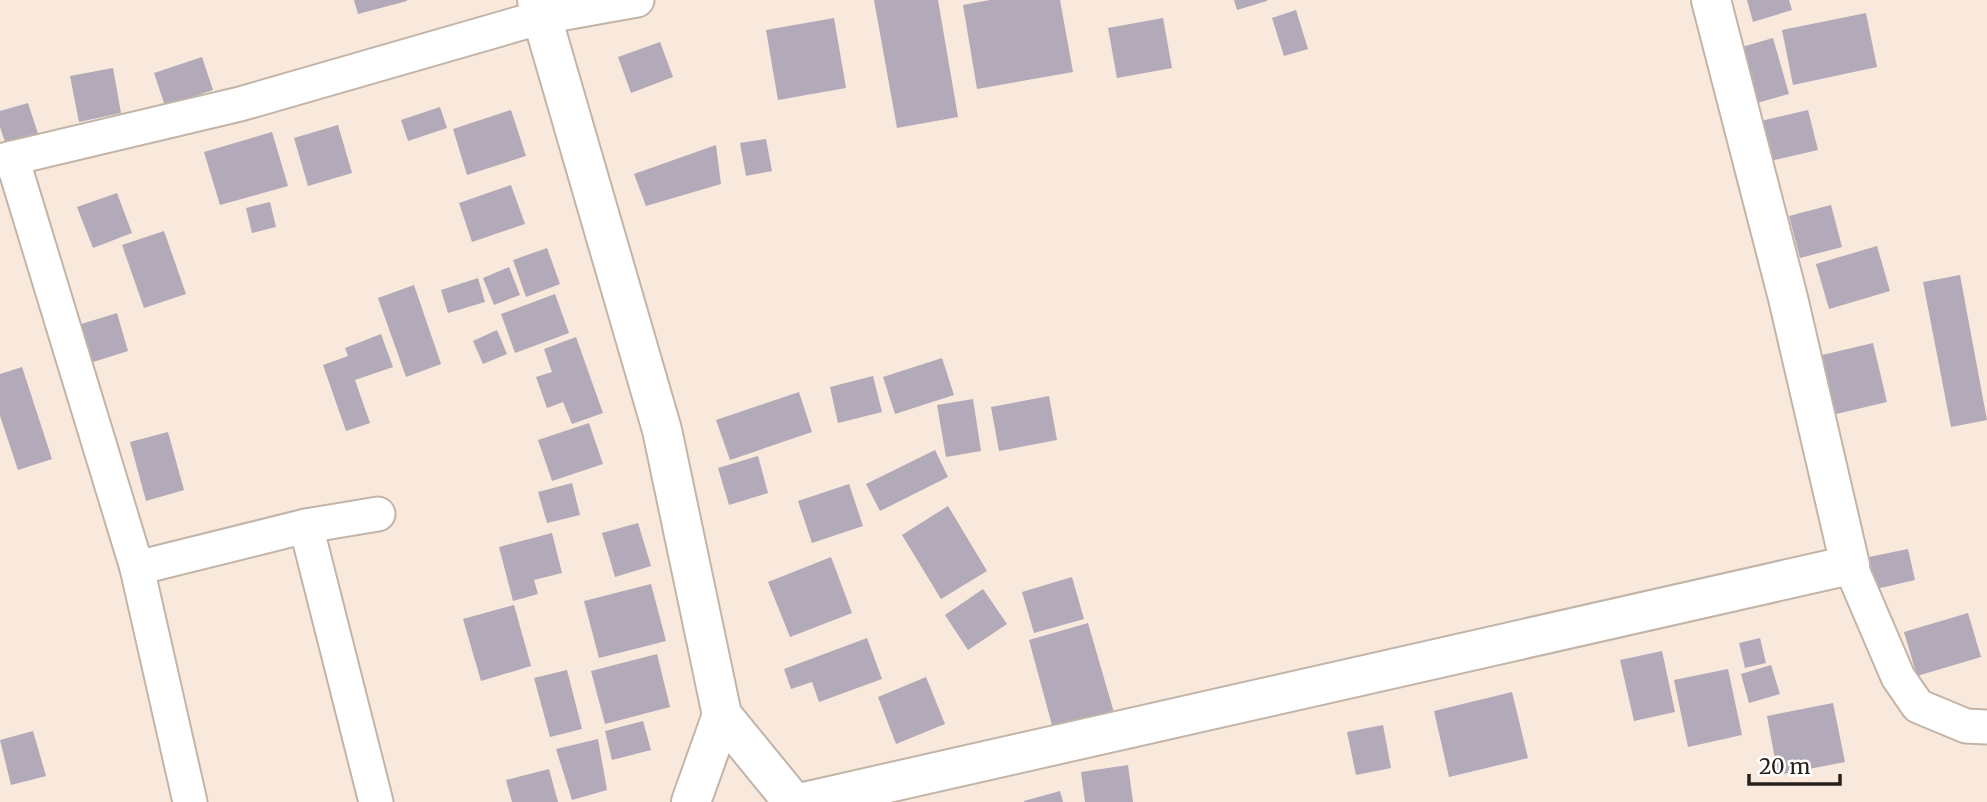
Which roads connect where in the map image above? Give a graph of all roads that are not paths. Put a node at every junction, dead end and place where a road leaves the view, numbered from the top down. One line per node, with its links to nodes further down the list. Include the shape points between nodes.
1 (637, 0): 3 (street)
2 (1711, 0): 7 (street, via 1788,298)
3 (540, 8): 4 (street, via 240,104); 9 (street, via 662,430)
4 (6, 160): 8 (street)
5 (377, 514): 6 (street)
6 (306, 526): 8 (street); 12 (street)
7 (1850, 565): 10 (street, via 1898,677 1919,706 1966,726); 15 (street)
8 (137, 568): 11 (street)
9 (722, 715): 13 (street); 14 (street)
10 (1987, 727)
11 (190, 802)
12 (376, 802)
13 (691, 802)
14 (793, 802)
15 (804, 802)

